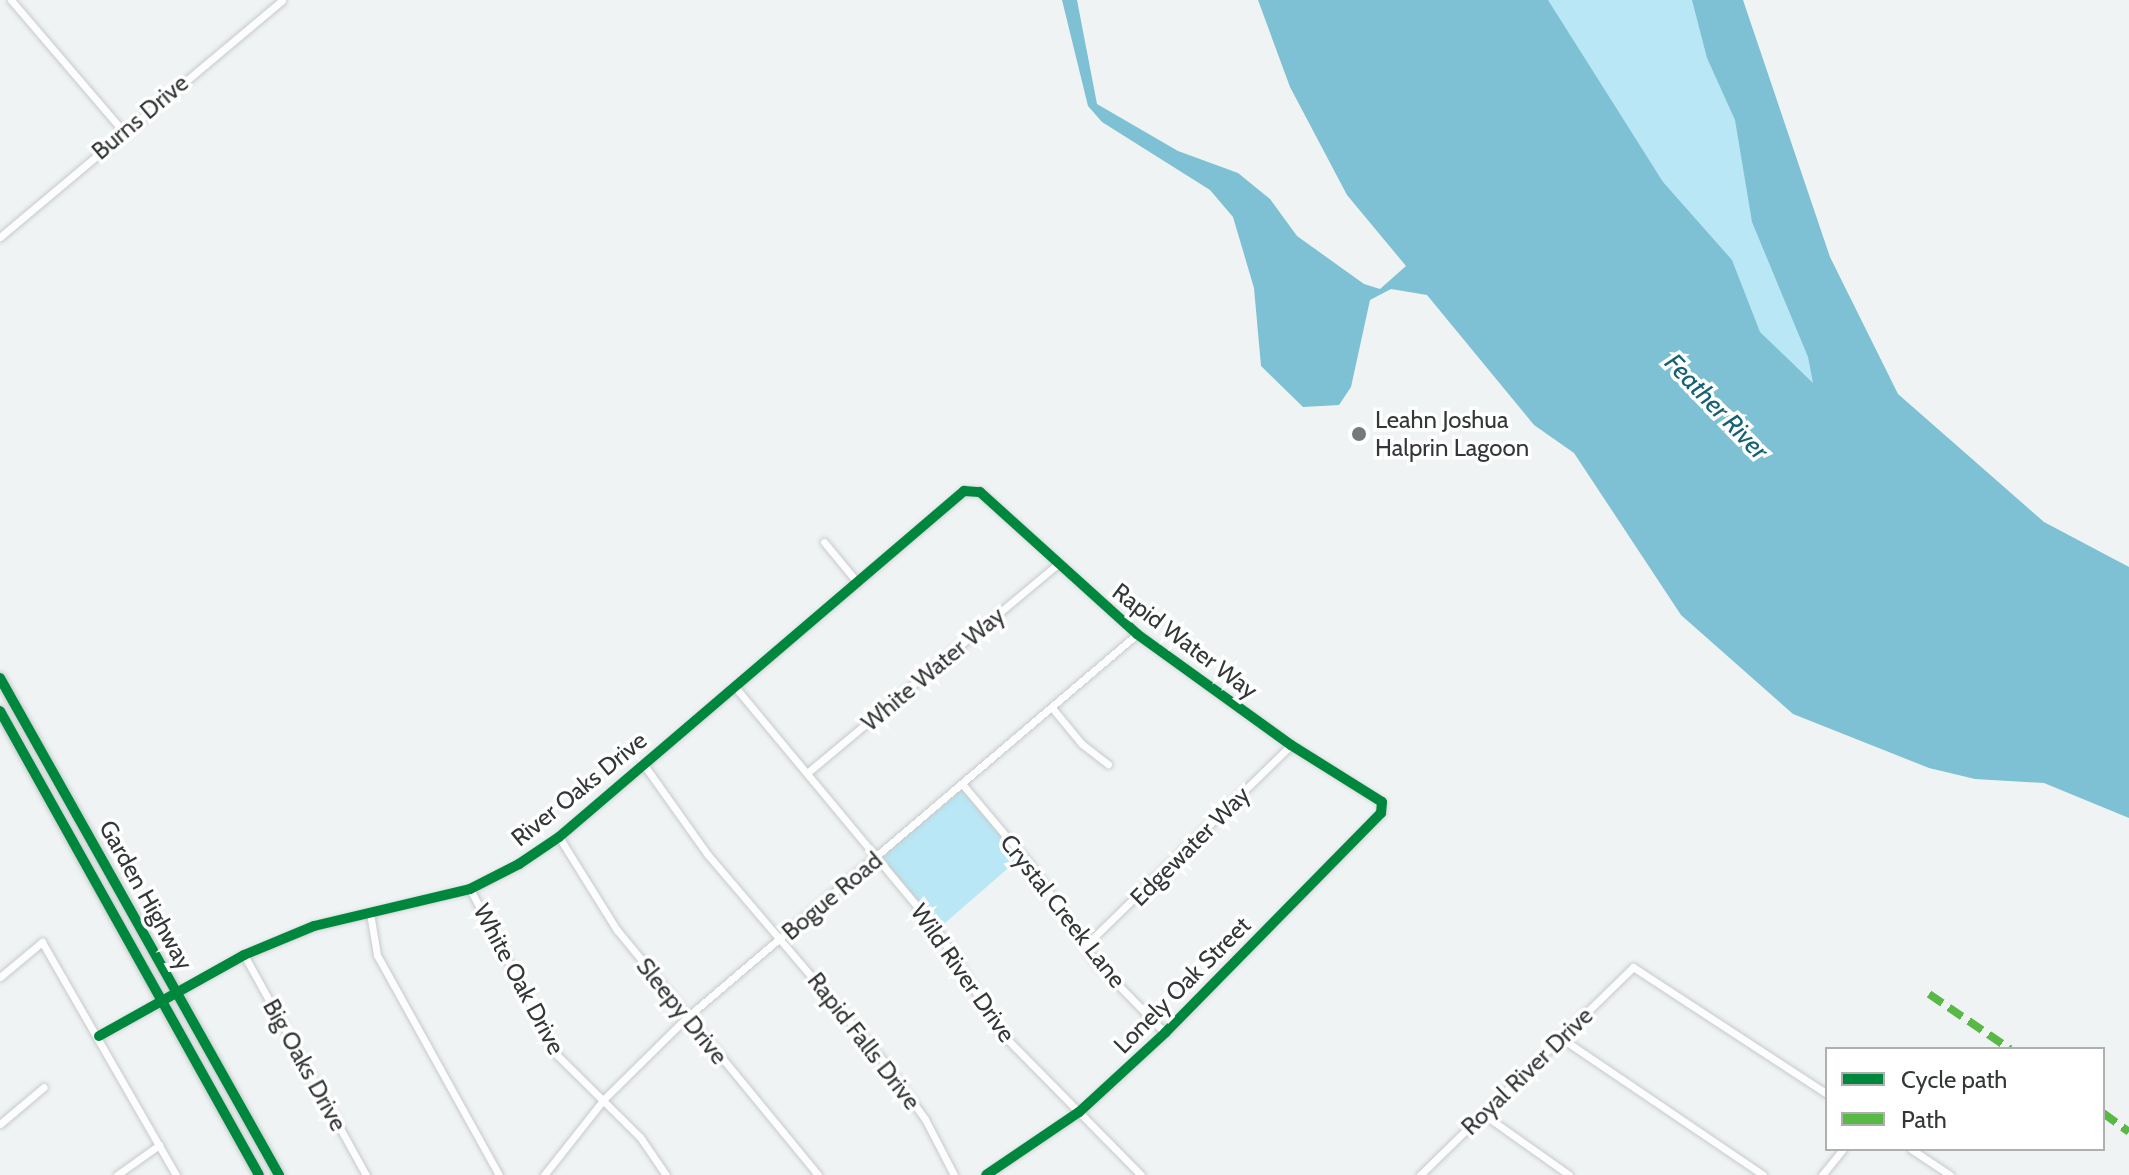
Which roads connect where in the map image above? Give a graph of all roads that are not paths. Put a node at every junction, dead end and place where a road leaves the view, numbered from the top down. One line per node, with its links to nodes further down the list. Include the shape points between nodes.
1 (11, 0): 3 (street)
2 (282, 0): 3 (street, Burns Drive)
3 (123, 131): 4 (street, Burns Drive)
4 (0, 237)
5 (980, 492): 7 (street, Rapid Water Way); 8 (street, River Oaks Drive, via 964,491)
6 (824, 542): 8 (street)
7 (1058, 564): 9 (street, Rapid Water Way); 17 (street, White Water Way)
8 (857, 582): 11 (street, River Oaks Drive)
9 (1137, 634): 12 (street, Bogue Road); 14 (street, Rapid Water Way)
10 (0, 678): 28 (main road, Garden Highway)
11 (735, 687): 16 (street, River Oaks Drive); 17 (street, Wild River Drive)
12 (1053, 709): 15 (street, via 1082,744); 18 (street, Bogue Road)
13 (0, 711): 29 (main road, Garden Highway)
14 (1291, 745): 19 (street, Rapid Water Way); 25 (street, Edgewater Way)
15 (1108, 764)
16 (644, 765): 20 (street, River Oaks Drive); 24 (street, Rapid Falls Drive, via 708,855)
17 (807, 773): 21 (street, Wild River Drive)
18 (963, 785): 21 (street, Bogue Road); 25 (street, Crystal Creek Lane)
19 (1382, 802): 31 (street, Lonely Oak Street, via 1381,813)
20 (559, 837): 22 (street, River Oaks Drive); 30 (street, Sleepy Drive, via 617,930)
21 (877, 857): 24 (street, Bogue Road); 37 (street, Wild River Drive, via 937,930 1002,1034)
22 (470, 889): 23 (street, River Oaks Drive); 36 (street, White Oak Drive, via 557,1055)
23 (370, 913): 26 (street, River Oaks Drive, via 314,926); 48 (street, via 377,955)
24 (781, 938): 30 (street, Bogue Road); 52 (street, Rapid Falls Drive, via 917,1107)
25 (1087, 944): 31 (street, Crystal Creek Lane, via 1096,962)
26 (244, 955): 28 (street, River Oaks Drive); 47 (street, Big Oaks Drive)
27 (0, 977): 32 (street, via 42,942)
28 (178, 992): 29 (street, River Oaks Drive); 46 (main road, Garden Highway)
29 (162, 1000): 32 (street, River Oaks Drive); 45 (main road, Garden Highway)
30 (686, 1018): 36 (street, Bogue Road); 51 (street, Sleepy Drive)
31 (1165, 1033): 37 (street, Lonely Oak Street)
32 (99, 1036): 40 (street)
33 (1561, 1038): 35 (street, Royal River Drive, via 1633,967); 38 (street, Royal River Drive); 57 (street)
34 (44, 1087): 39 (street)
35 (1825, 1093)
36 (604, 1099): 49 (street, Bogue Road); 50 (street, White Oak Drive)
37 (1079, 1112): 53 (street, Lonely Oak Street); 54 (street, Wild River Drive)
38 (1483, 1114): 55 (street, Royal River Drive); 56 (street)
39 (0, 1124)
40 (159, 1145): 43 (street); 44 (street)
41 (1841, 1151): 58 (street)
42 (1914, 1151): 59 (street)
43 (117, 1175)
44 (176, 1175)
45 (259, 1175)
46 (279, 1175)
47 (366, 1175)
48 (499, 1175)
49 (544, 1175)
50 (666, 1175)
51 (818, 1175)
52 (954, 1175)
53 (986, 1175)
54 (1141, 1175)
55 (1420, 1175)
56 (1569, 1175)
57 (1763, 1175)
58 (1822, 1175)
59 (1950, 1175)

